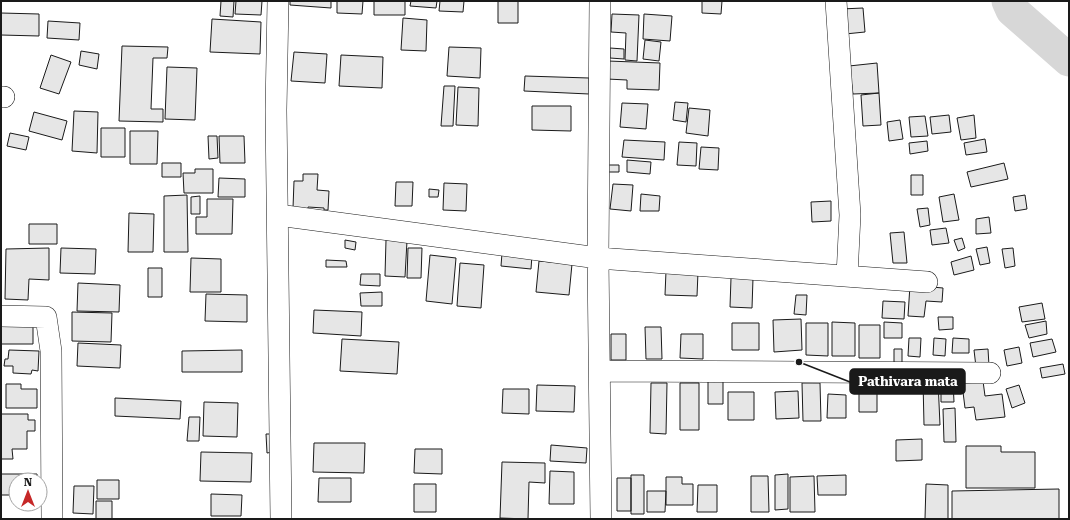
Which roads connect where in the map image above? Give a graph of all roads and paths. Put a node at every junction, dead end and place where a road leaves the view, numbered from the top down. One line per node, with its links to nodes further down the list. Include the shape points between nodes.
1 (278, 1): 4 (street)
2 (600, 1): 5 (street)
3 (836, 1): 6 (street, via 850,215)
4 (278, 215): 5 (street); 12 (street)
5 (598, 258): 6 (street); 9 (street)
6 (847, 276): 7 (street)
7 (927, 282)
8 (1, 316): 11 (street, via 46,317 51,351)
9 (600, 371): 10 (street); 13 (street)
10 (990, 374)
11 (52, 519)
12 (281, 519)
13 (601, 519)

